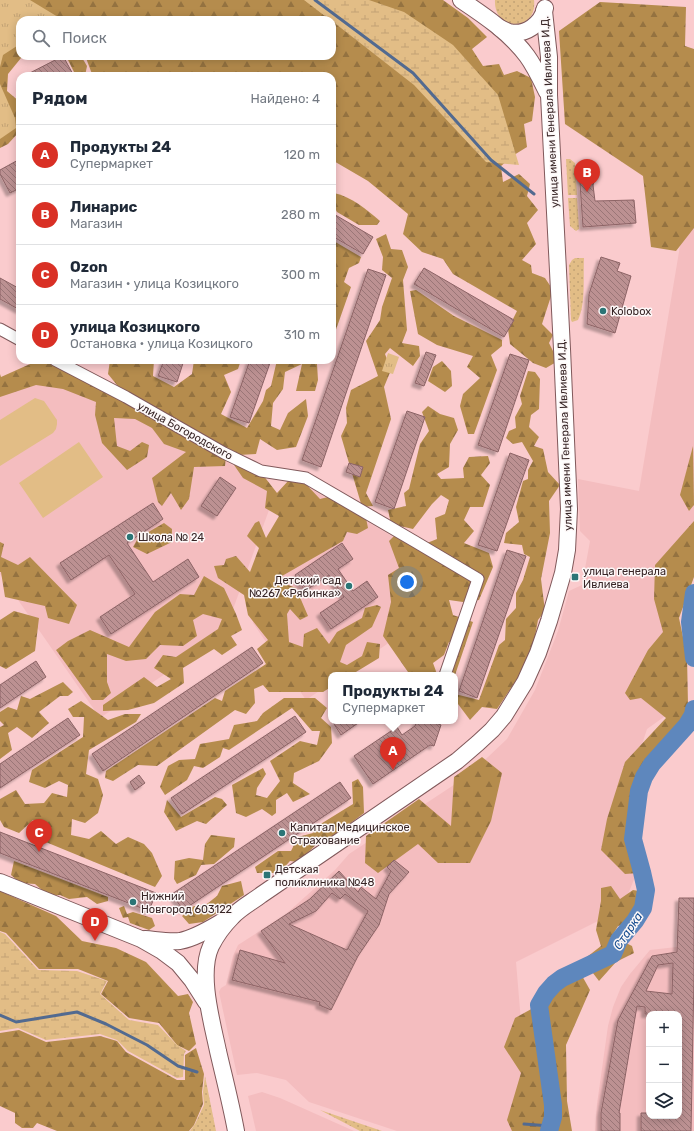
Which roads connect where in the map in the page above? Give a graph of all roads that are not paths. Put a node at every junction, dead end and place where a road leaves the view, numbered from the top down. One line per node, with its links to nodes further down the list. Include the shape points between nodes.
1 (461, 0): 4 (street)
2 (486, 0): 4 (street, via 487,13)
3 (545, 5): 4 (street, via 540,21 521,32 510,32); 5 (street, улица имени Генерала Ивлиева И.Д.)
4 (495, 24): 5 (street, via 519,46 535,68)
5 (549, 96): 11 (street, улица имени Генерала Ивлиева И.Д., via 569,509 563,573 538,653 525,682 504,716 462,757)
6 (0, 329): 7 (street)
7 (16, 338)
8 (63, 364): 9 (street, улица Богородского, via 261,471 306,478 478,579)
9 (446, 672)
10 (0, 882): 12 (street)
11 (232, 916): 12 (street, via 204,932 179,941); 13 (street, улица имени Генерала Ивлиева И.Д., via 210,947 206,973)
12 (140, 939): 13 (street, via 178,963)
13 (208, 1005): 14 (street, улица имени Генерала Ивлиева И.Д.)
14 (236, 1131)

